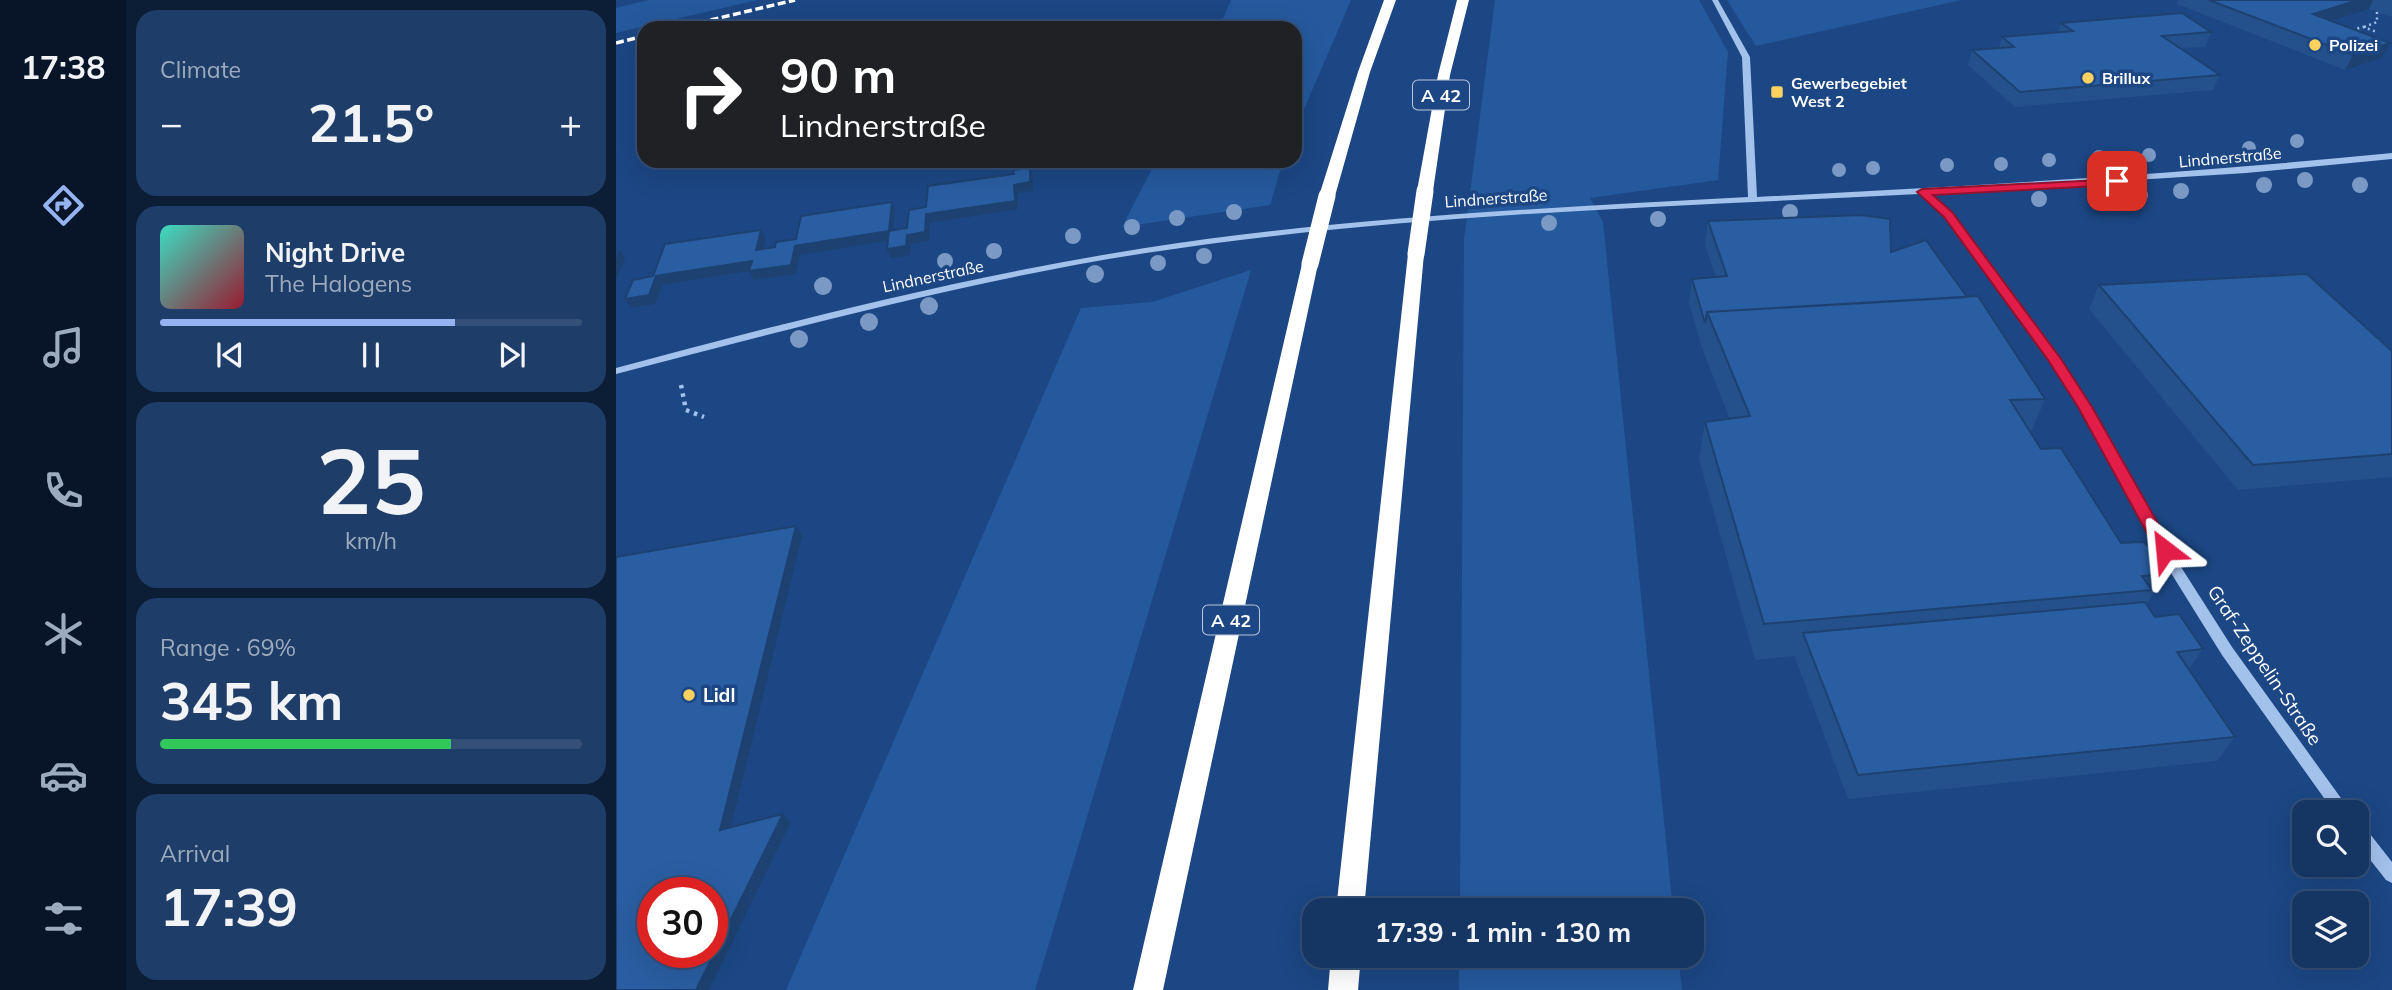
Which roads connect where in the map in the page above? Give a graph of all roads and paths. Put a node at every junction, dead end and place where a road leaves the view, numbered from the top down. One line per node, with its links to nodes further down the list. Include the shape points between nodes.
1 (1390, 0): 19 (highway, A 42, bridge, via 1364,72 1310,264)
2 (1464, 0): 17 (highway, A 42, bridge, via 1444,75 1416,254)
3 (1715, 0): 10 (street, via 1746,57)
4 (2377, 11): 5 (path, via 2377,22)
5 (2363, 27): 6 (path); 7 (path)
6 (2377, 32)
7 (2343, 33)
8 (2392, 156): 9 (street, Lindnerstraße, via 2216,175)
9 (1922, 192): 10 (street, Lindnerstraße); 14 (street, Graf-Zeppelin-Straße, via 1948,214 2054,359 2227,651)
10 (1753, 200): 11 (street, Lindnerstraße, via 1463,215 1167,247 911,296)
11 (616, 371)
12 (680, 380): 13 (path, via 686,410)
13 (704, 416)
14 (2334, 800)
15 (2369, 845): 16 (street)
16 (2392, 875)
17 (1351, 898)
18 (1345, 968): 20 (highway)
19 (1148, 990)
20 (1343, 990)

